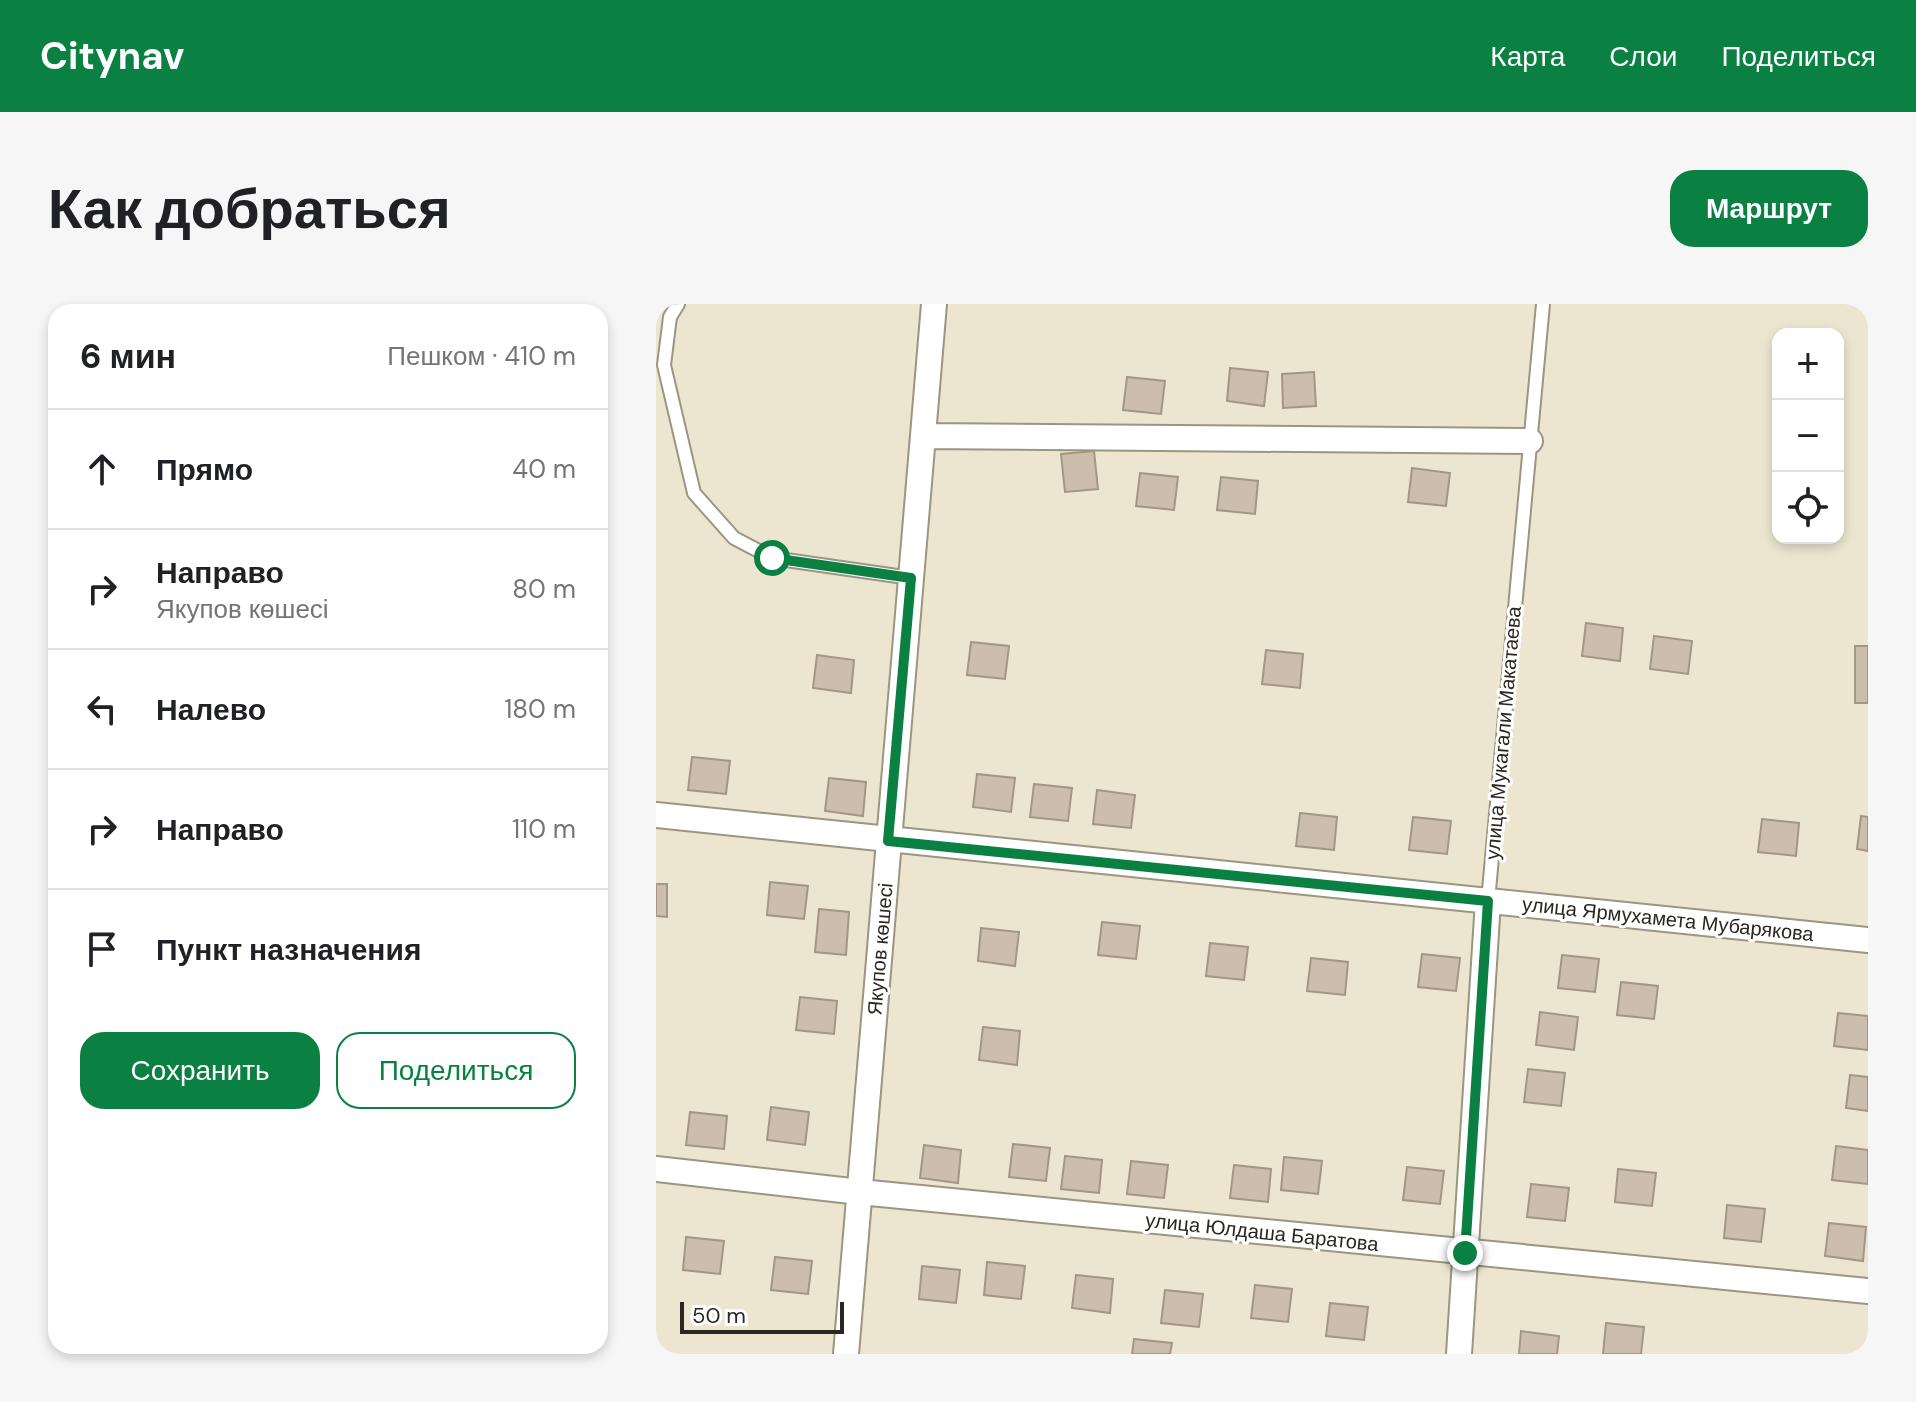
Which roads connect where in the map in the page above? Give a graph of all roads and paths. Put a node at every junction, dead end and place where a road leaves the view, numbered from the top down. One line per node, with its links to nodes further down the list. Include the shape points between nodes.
1 (678, 304): 6 (lane, via 670,317 664,365 694,493 734,538 772,558)
2 (934, 304): 4 (street, Якупов көшесі)
3 (1543, 304): 5 (lane, улица Мукагали Макатаева)
4 (923, 436): 5 (street); 6 (street, Якупов көшесі)
5 (1530, 441): 9 (lane, улица Мукагали Макатаева)
6 (911, 578): 8 (street, Якупов көшесі)
7 (656, 815): 8 (street, улица Ярмухамета Мубарякова)
8 (888, 841): 9 (street, улица Ярмухамета Мубарякова); 12 (street, Якупов көшесі)
9 (1488, 901): 10 (street, улица Ярмухамета Мубарякова); 13 (street, улица Мукагали Макатаева)
10 (1868, 940)
11 (656, 1169): 12 (street, улица Юлдаша Баратова)
12 (860, 1192): 13 (street, улица Юлдаша Баратова); 15 (street, Якупов көшесі)
13 (1465, 1253): 14 (street, улица Юлдаша Баратова); 16 (street, улица Мукагали Макатаева)
14 (1868, 1291)
15 (846, 1354)
16 (1459, 1354)

